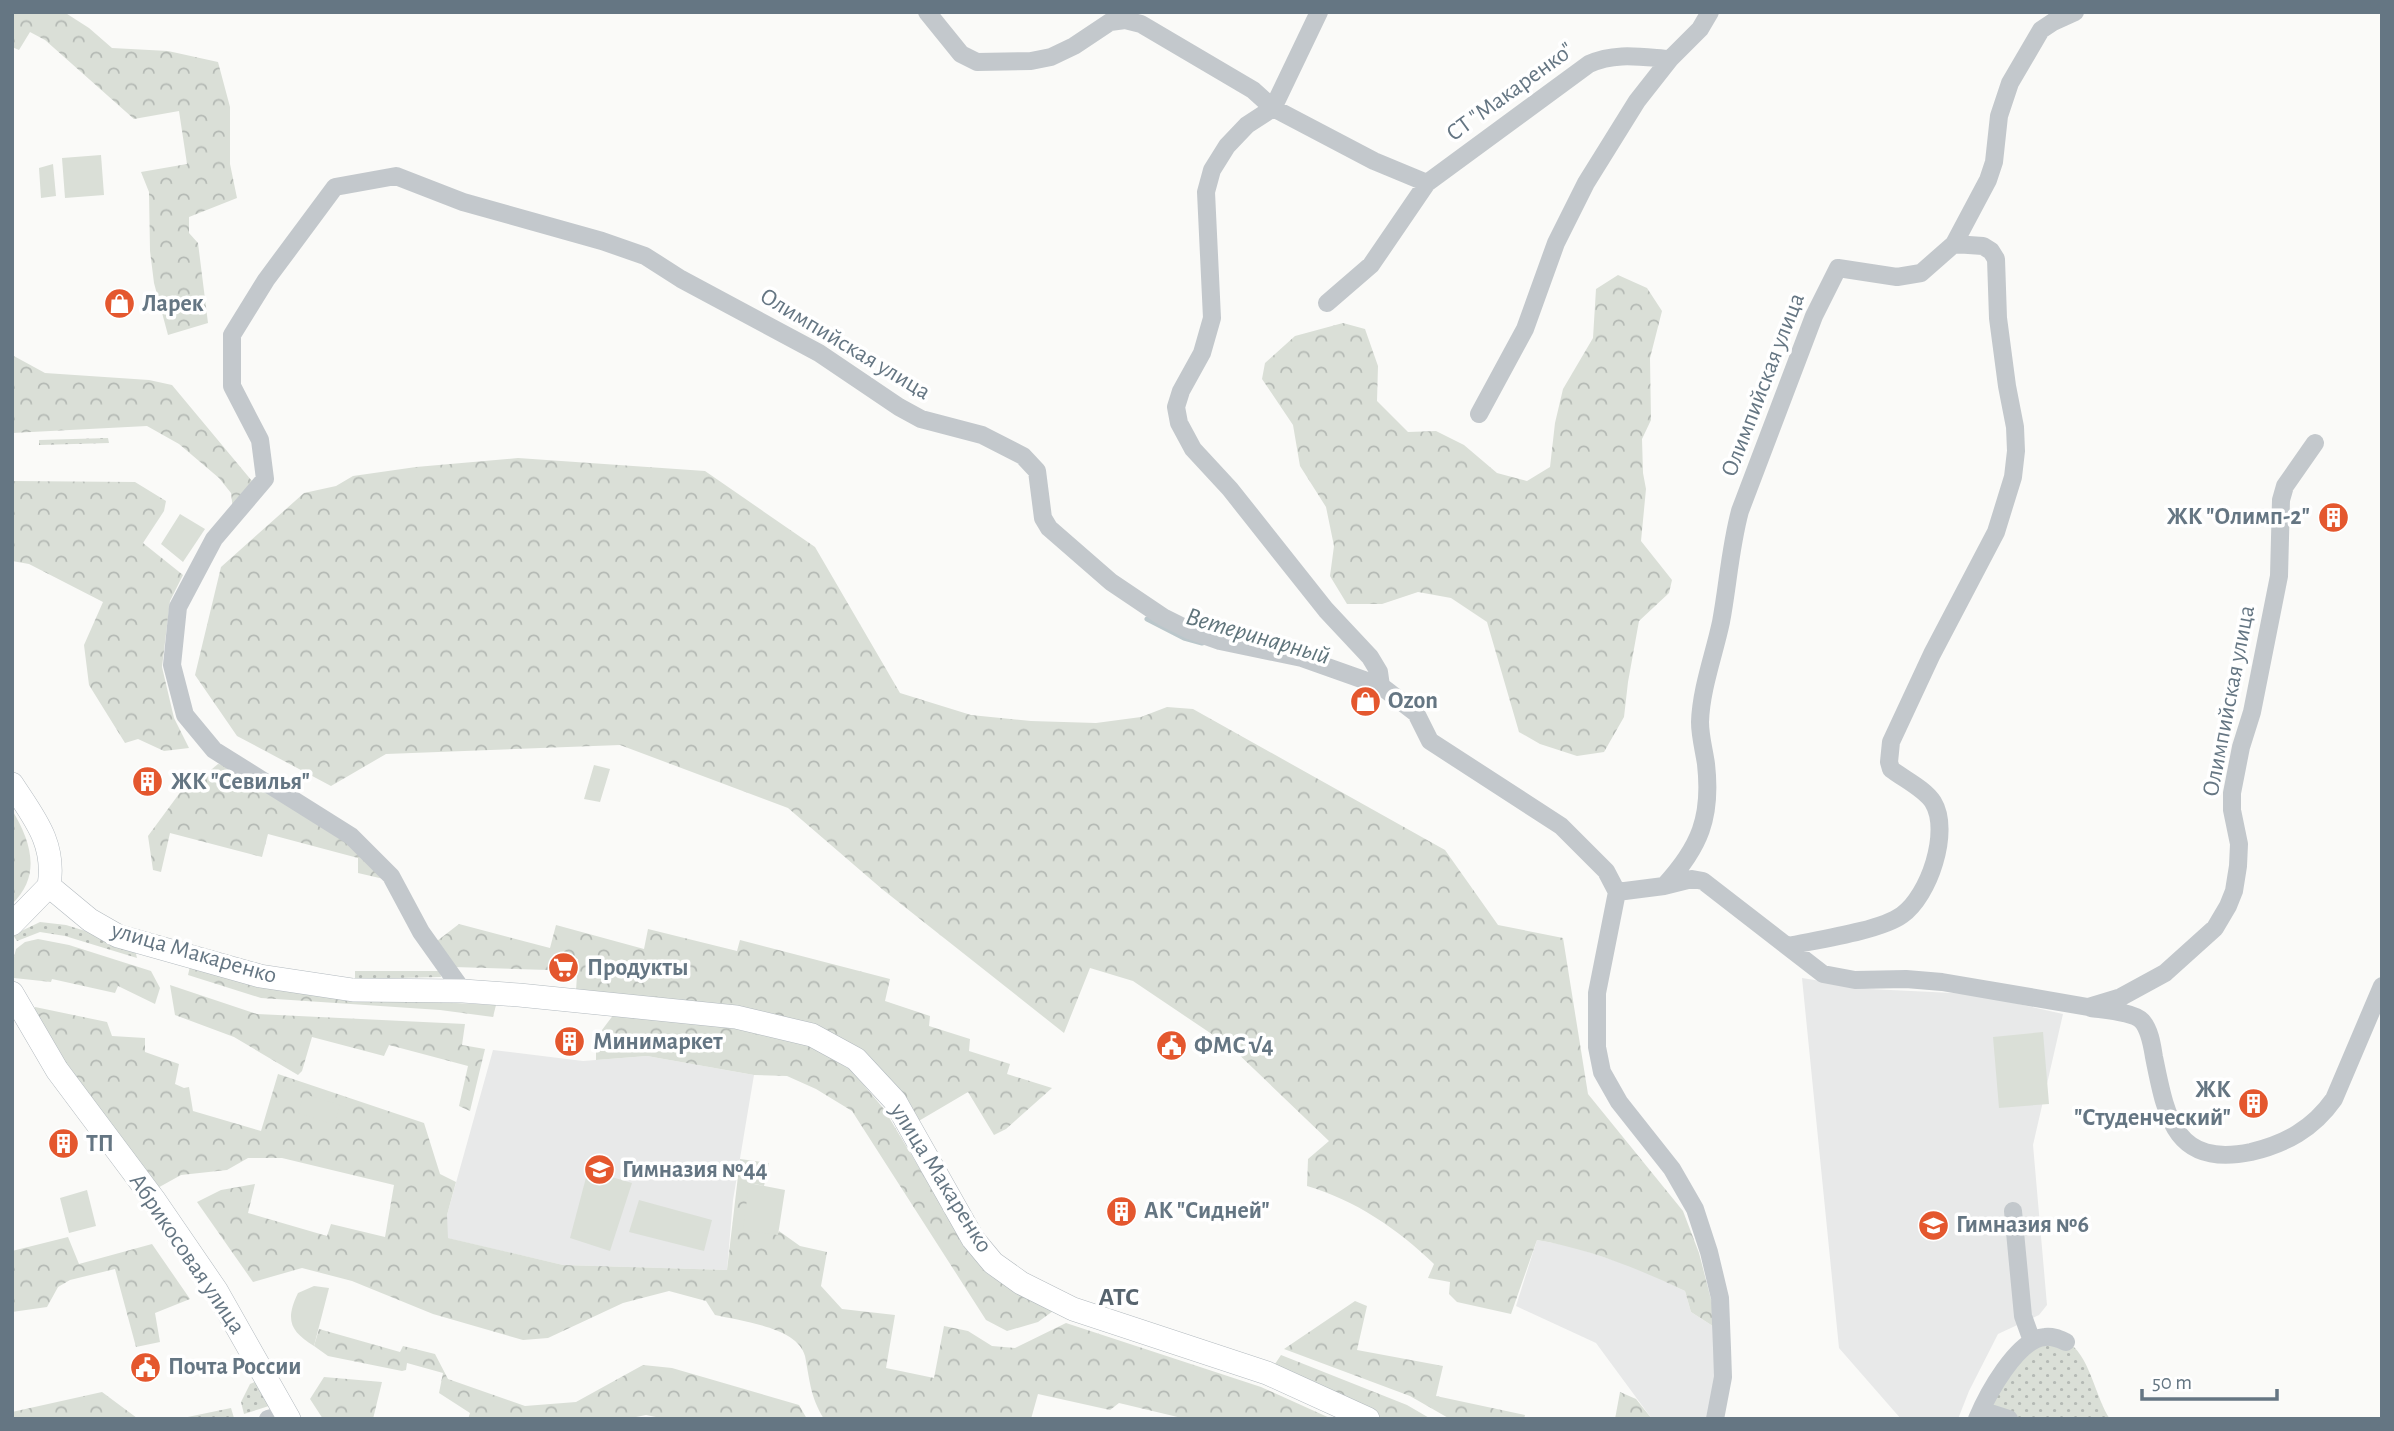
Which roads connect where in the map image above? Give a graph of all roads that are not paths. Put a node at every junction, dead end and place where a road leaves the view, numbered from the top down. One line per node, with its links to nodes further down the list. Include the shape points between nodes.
1 (927, 12): 6 (street, via 961,54 977,62 1051,57 1110,22 1141,24 1253,90)
2 (1320, 12): 6 (street, Олимпийская улица)
3 (1710, 12): 5 (street)
4 (2075, 12): 8 (street, Олимпийская улица, via 2041,30 2010,83 1988,180)
5 (1670, 59): 7 (street, СТ "Макаренко", via 1616,55 1588,64); 10 (street, via 1637,101 1586,183 1556,243 1525,329)
6 (1273, 108): 7 (street); 12 (street, Олимпийская улица, via 1247,125 1212,170 1206,192 1212,318 1202,353 1176,407 1193,449 1370,657)
7 (1427, 183): 9 (street, via 1371,265)
8 (1954, 244): 15 (street, Олимпийская улица, via 1921,273 1897,277 1838,268 1814,316 1732,542 1700,723 1707,772 1704,823 1689,855); 18 (street, via 1983,246 1996,259 1998,318 2016,451 1996,532 1891,742 1891,769 1931,799 1939,813 1941,835 1931,872 1902,915)
9 (1327, 303)
10 (1479, 414)
11 (2315, 443): 22 (street, Олимпийская улица, via 2285,486 2281,500 2279,576 2232,793 2239,844 2228,906 2215,928 2165,973 2122,997)
12 (1381, 686): 16 (street, Олимпийская улица, via 1416,713 1430,741 1561,826 1606,871); 20 (street, Олимпийская улица, via 1302,658 1220,641 1163,617 1111,582 1049,528 1043,517 1037,471 1023,456 982,435 921,419 819,353 645,256 463,202 396,176 335,187 266,280 232,335 232,386 260,440 265,479 204,555 178,607 172,664 185,715 214,750 351,836 391,876 421,932)
13 (12, 784): 14 (street, via 43,833 50,852)
14 (50, 886): 17 (street); 20 (street, улица Макаренко, via 90,920 118,936 260,976 353,990)
15 (1664, 886): 16 (street, Олимпийская улица); 18 (street, Олимпийская улица, via 1703,881)
16 (1617, 892): 29 (street, via 1597,993 1597,1047 1602,1072 1619,1102 1672,1169 1695,1209 1709,1252 1720,1298 1723,1358)
17 (12, 924)
18 (1788, 946): 22 (street, Олимпийская улица, via 1832,977 1942,982)
19 (2382, 986): 22 (street, via 2326,1111 2300,1134 2275,1146 2227,1154 2193,1147 2169,1121 2143,1022 2136,1016)
20 (463, 992): 28 (street, улица Макаренко, via 736,1017 812,1035 856,1059 895,1101 973,1239 993,1263 1021,1283 1073,1310 1267,1373)
21 (12, 993): 27 (street, Абрикосовая улица, via 57,1070 216,1290)
22 (2088, 1007)
23 (2013, 1211): 24 (street, via 2023,1316)
24 (2032, 1341): 25 (street, via 2043,1336); 26 (street, via 1995,1382)
25 (2066, 1342)
26 (1979, 1414): 30 (street)
27 (281, 1417)
28 (1367, 1419)
29 (1715, 1419)
30 (2009, 1419)

